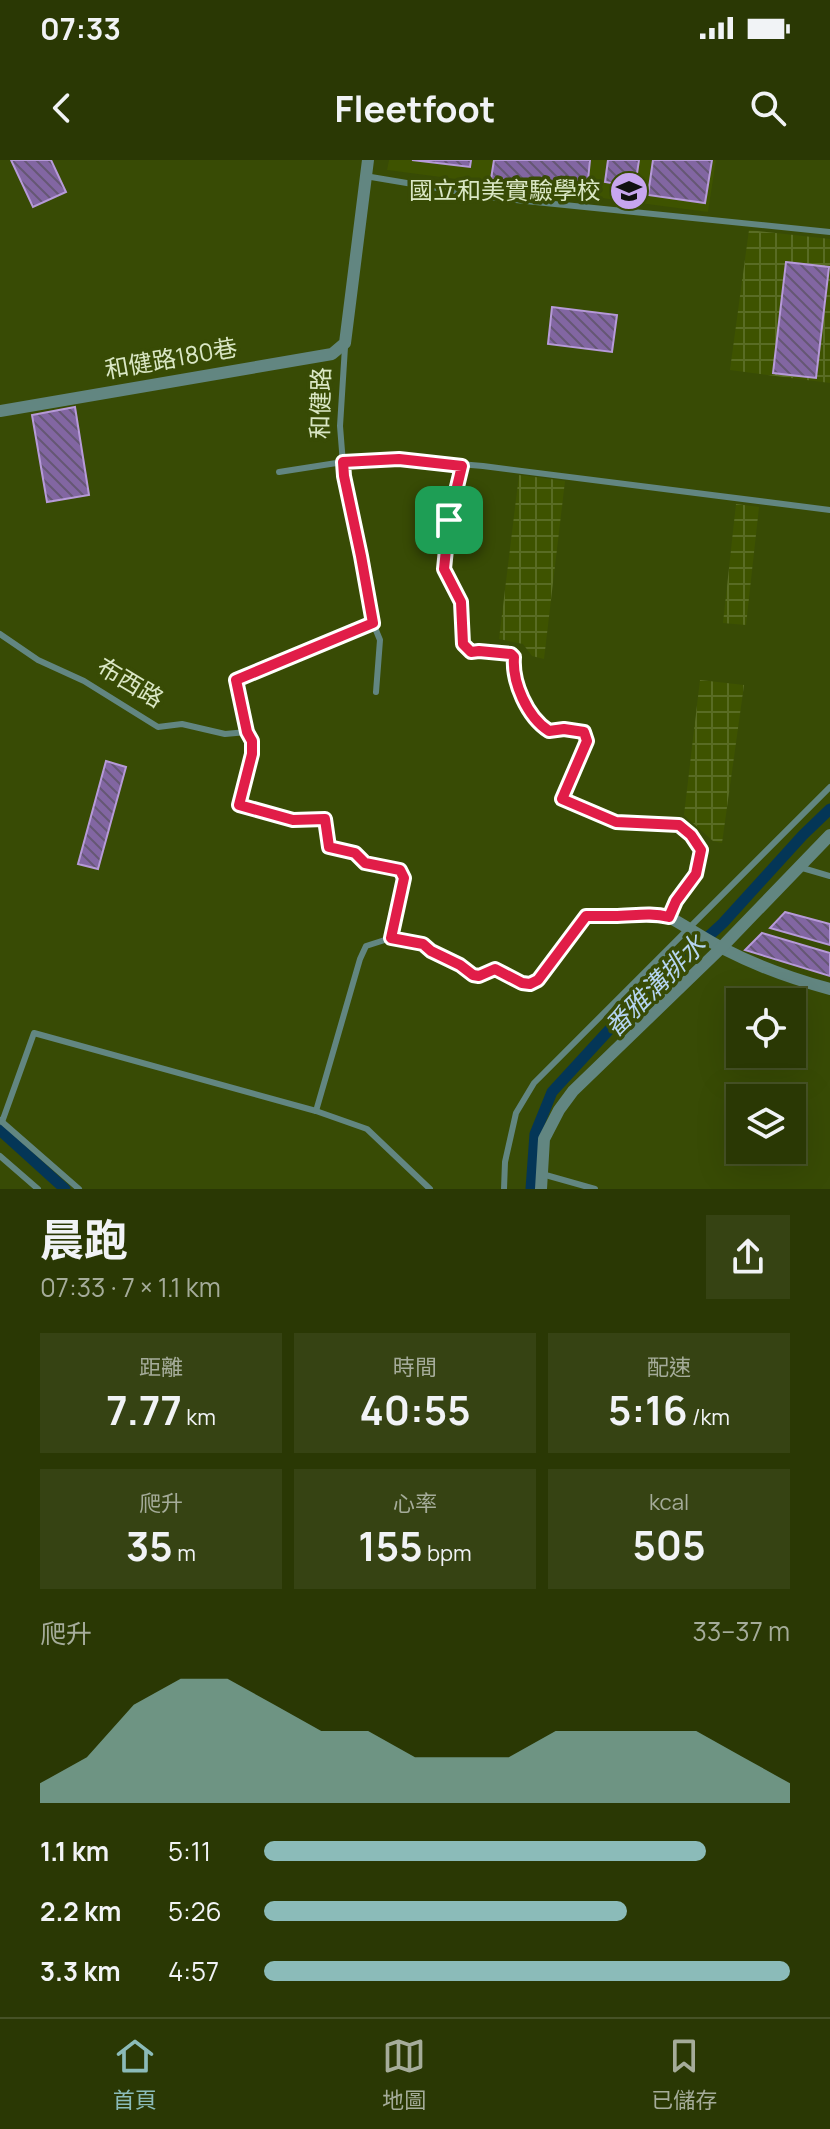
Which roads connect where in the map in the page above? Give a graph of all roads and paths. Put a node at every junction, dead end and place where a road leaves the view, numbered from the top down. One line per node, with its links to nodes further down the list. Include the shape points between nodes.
1 (368, 160): 2 (street, 和健路)
2 (365, 176): 3 (lane, via 496,198); 4 (street, 和健路)
3 (830, 232)
4 (345, 343): 5 (street, 和健路180巷, via 332,354); 6 (lane, 和健路)
5 (0, 411)
6 (343, 462): 7 (lane, via 399,459); 8 (lane); 10 (lane, 和健路)
7 (462, 466): 9 (lane); 18 (lane, via 444,569 461,602 463,644 471,652 514,657 517,685 541,726 584,732 587,741 562,799 616,822 679,825 691,835 701,850 696,874)
8 (279, 472)
9 (830, 510)
10 (373, 623): 12 (lane, 和健路, via 380,640); 13 (lane, via 236,680)
11 (0, 634): 13 (lane, 布西路, via 158,727 182,724 225,734)
12 (376, 692)
13 (247, 732): 20 (lane, via 252,754 239,805 293,820 325,819 329,847 355,853 365,863 400,870 404,878)
14 (830, 787): 19 (lane)
15 (830, 835): 16 (street)
16 (798, 867): 17 (lane); 21 (street)
17 (830, 876)
18 (669, 917): 19 (street); 20 (lane, via 586,916 530,984 495,969 473,975 423,944)
19 (691, 929): 21 (street); 30 (lane, via 534,1083 516,1113)
20 (391, 938): 23 (lane, via 366,946 360,959)
21 (718, 945): 22 (street); 26 (street, via 559,1110 544,1139)
22 (830, 989)
23 (316, 1111): 24 (lane, via 34,1033); 29 (lane, via 367,1129)
24 (1, 1121): 28 (lane)
25 (0, 1156): 27 (lane)
26 (549, 1176): 31 (street); 32 (lane)
27 (38, 1189)
28 (79, 1189)
29 (430, 1189)
30 (504, 1189)
31 (541, 1189)
32 (595, 1189)

